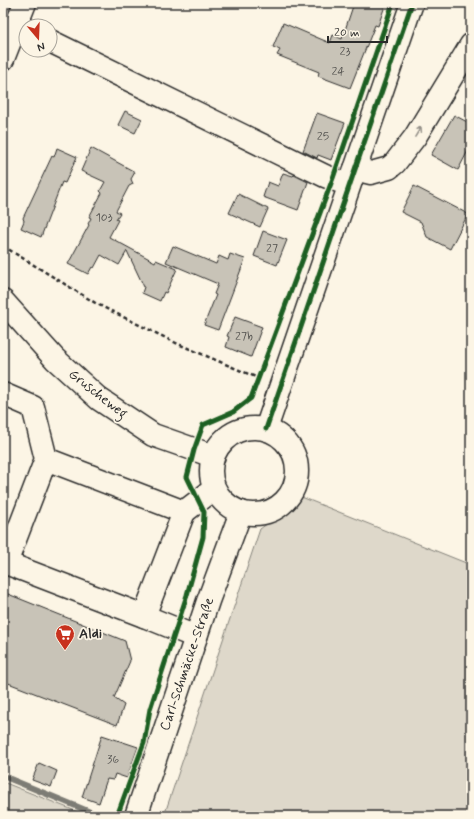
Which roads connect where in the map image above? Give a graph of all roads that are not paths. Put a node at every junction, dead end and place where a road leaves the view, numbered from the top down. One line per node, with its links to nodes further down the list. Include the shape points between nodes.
1 (25, 3): 3 (street)
2 (412, 3): 8 (street)
3 (23, 18)
4 (18, 33): 7 (street)
5 (58, 45): 8 (street, via 324,176)
6 (471, 46): 8 (street, one-way to 6, via 389,168 395,163 415,137)
7 (3, 59)
8 (352, 177): 11 (street)
9 (3, 301): 12 (street, Gruscheweg, via 55,359 99,399 153,435)
10 (3, 394): 13 (street, via 33,407)
11 (266, 429): 12 (street, via 238,430 226,438); 16 (street, via 283,439 294,454 296,480 284,502 274,509 262,514)
12 (214, 456): 14 (street, via 211,476)
13 (46, 459): 15 (street); 17 (street, via 6,563)
14 (214, 488): 15 (street); 16 (street, via 223,502)
15 (184, 512): 17 (street)
16 (241, 512): 18 (street, Carl-Schmäcke-Straße)
17 (144, 616): 18 (street)
18 (196, 637): 19 (street, Carl-Schmäcke-Straße)
19 (136, 816)

